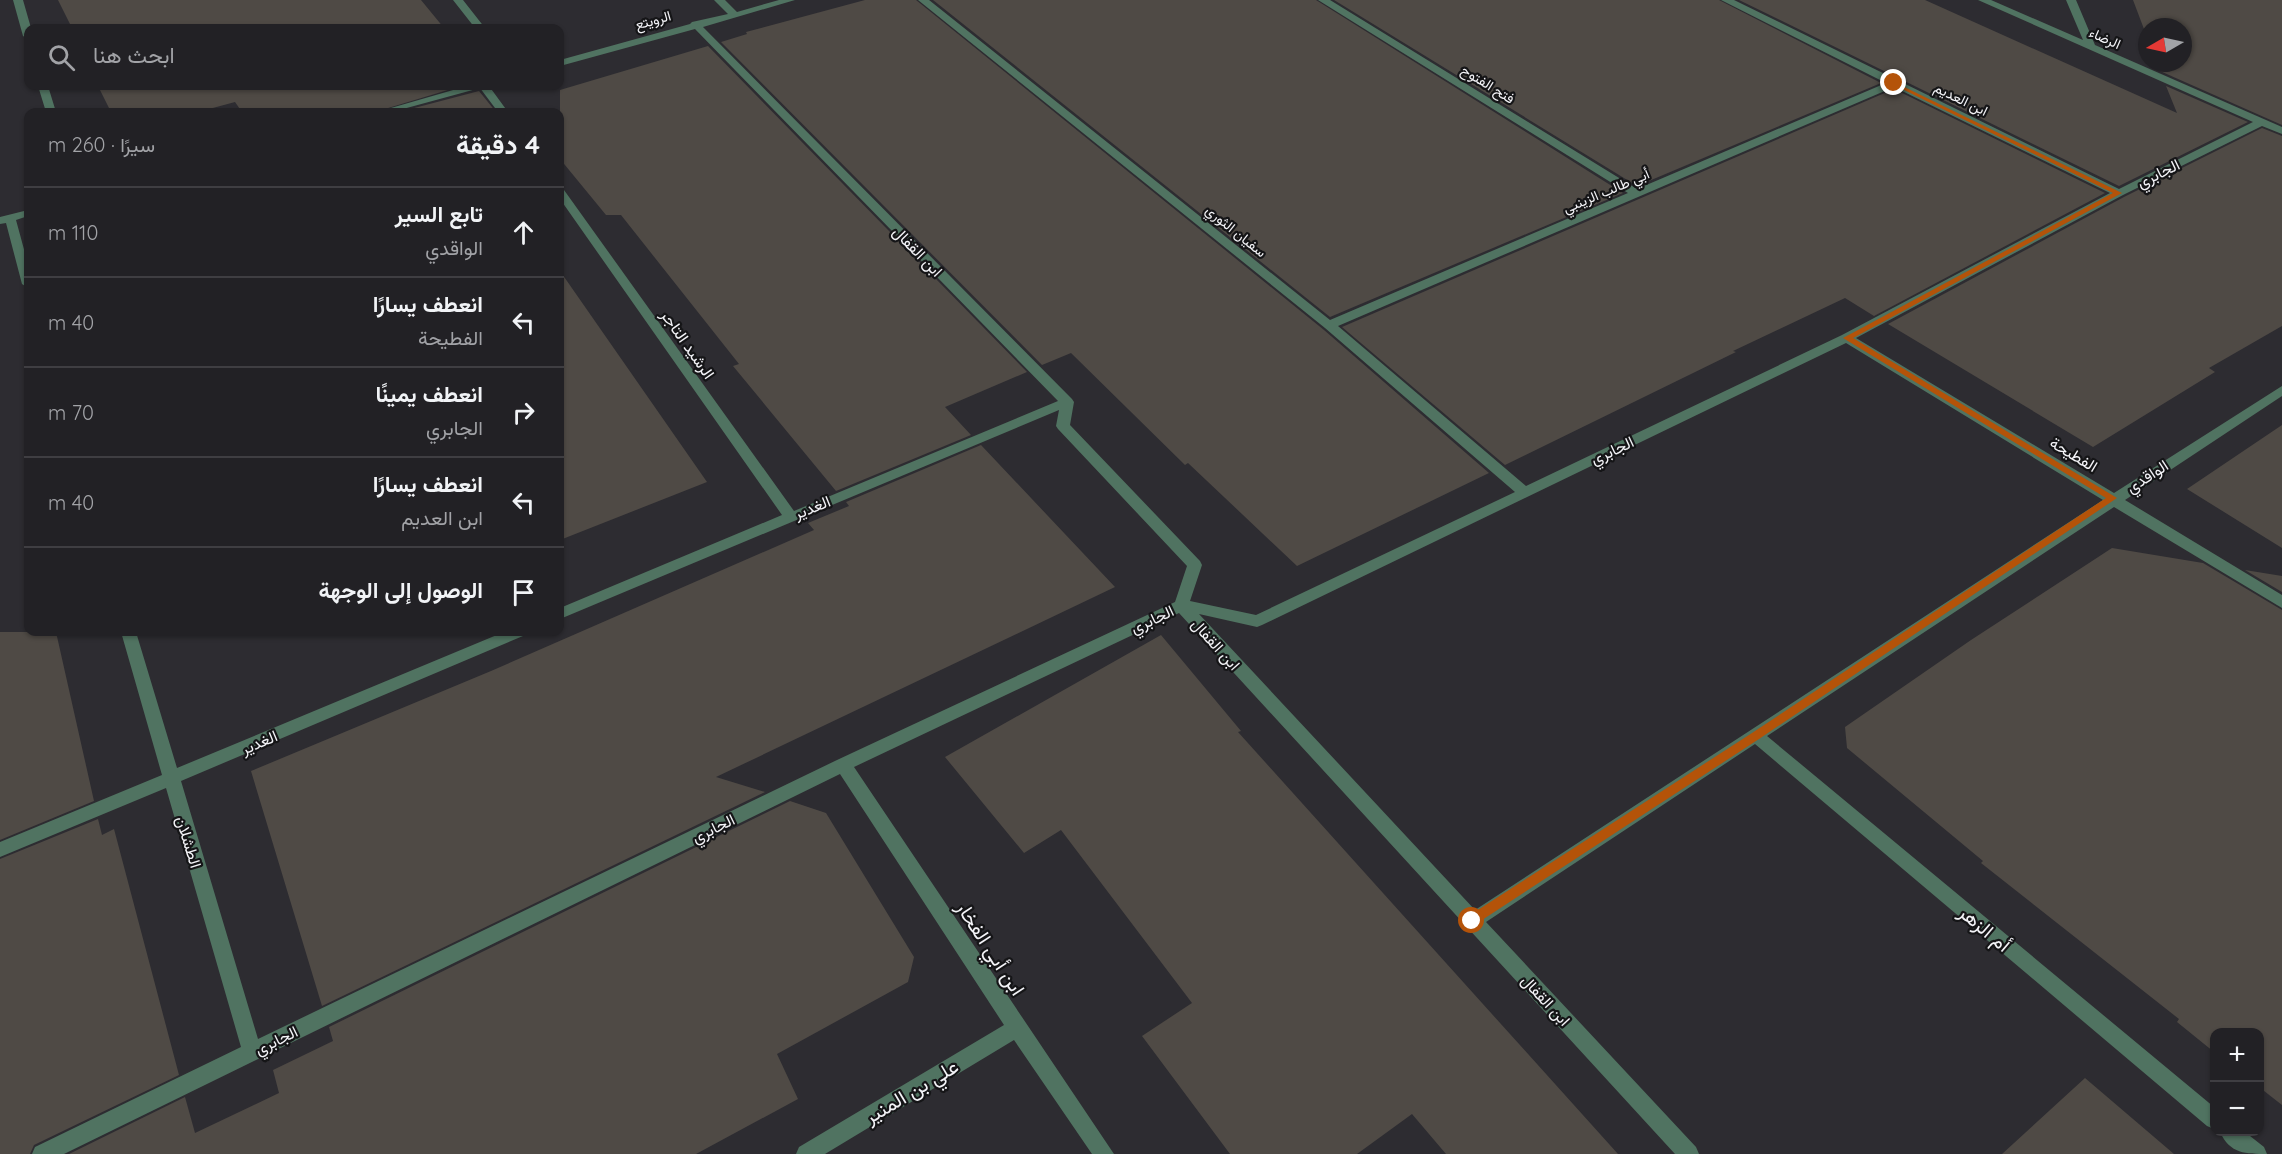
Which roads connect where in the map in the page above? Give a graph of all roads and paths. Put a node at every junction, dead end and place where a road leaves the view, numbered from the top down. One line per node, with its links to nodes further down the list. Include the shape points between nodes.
1 (18, 0): 11 (street)
2 (458, 0): 12 (street)
3 (719, 0): 10 (street)
4 (789, 0): 10 (street, الرويتع)
5 (923, 0): 31 (street, سفيان الثوري)
6 (1323, 0): 26 (street, فتح الفتوح)
7 (1726, 0): 16 (street, ابن العديم)
8 (1983, 0): 14 (street, الرضاء)
9 (2071, 0): 14 (street)
10 (734, 14): 13 (street, الرويتع)
11 (25, 24)
12 (477, 24)
13 (696, 24): 15 (street, الرويتع); 34 (street, ابن القفال)
14 (2090, 46): 23 (street, الرضاء)
15 (564, 62)
16 (1894, 83): 25 (street, ابن العديم); 26 (street, أبي طالب الزينبي)
17 (44, 90): 20 (street)
18 (462, 90): 21 (street)
19 (487, 90): 22 (street)
20 (50, 108)
21 (397, 108)
22 (500, 108)
23 (2262, 122): 24 (street, الرضاء); 25 (street, الجابري)
24 (2282, 130)
25 (2119, 193): 32 (street, الجابري)
26 (1638, 194): 31 (street, أبي طالب الزينبي)
27 (564, 198): 37 (street, الرشيد التاجر)
28 (24, 214): 29 (street)
29 (5, 220): 30 (street)
30 (24, 273)
31 (1329, 325): 35 (street, سفيان الثوري)
32 (1847, 338): 35 (street, الجابري); 36 (street, الفطيحة)
33 (2282, 390): 36 (street, الواقدي)
34 (1067, 402): 37 (street, الغدير); 39 (street, ابن القفال, via 1063,426 1195,565)
35 (1524, 492): 39 (street, الجابري, via 1257,621)
36 (2113, 498): 38 (street, الفطيحة); 43 (street, الواقدي)
37 (790, 516): 40 (street, الغدير)
38 (2282, 602)
39 (1181, 605): 44 (street, الجابري); 47 (street, ابن القفال)
40 (564, 612)
41 (129, 636): 45 (street, الطشلان)
42 (509, 636): 45 (street, الغدير)
43 (1756, 736): 47 (street, الواقدي); 50 (street, أم الزهر)
44 (843, 765): 48 (street, ابن أبي الفخار); 49 (street, الجابري)
45 (170, 780): 46 (street, الغدير); 49 (street, الطشلان)
46 (0, 850)
47 (1472, 921): 55 (street, ابن القفال)
48 (1017, 1028): 53 (street, علي بن المنير); 54 (street, ابن أبي الفخار)
49 (252, 1051): 52 (street, الجابري)
50 (2210, 1116)
51 (2236, 1136): 56 (street)
52 (42, 1154)
53 (806, 1154)
54 (1104, 1154)
55 (1689, 1154)
56 (2257, 1154)

